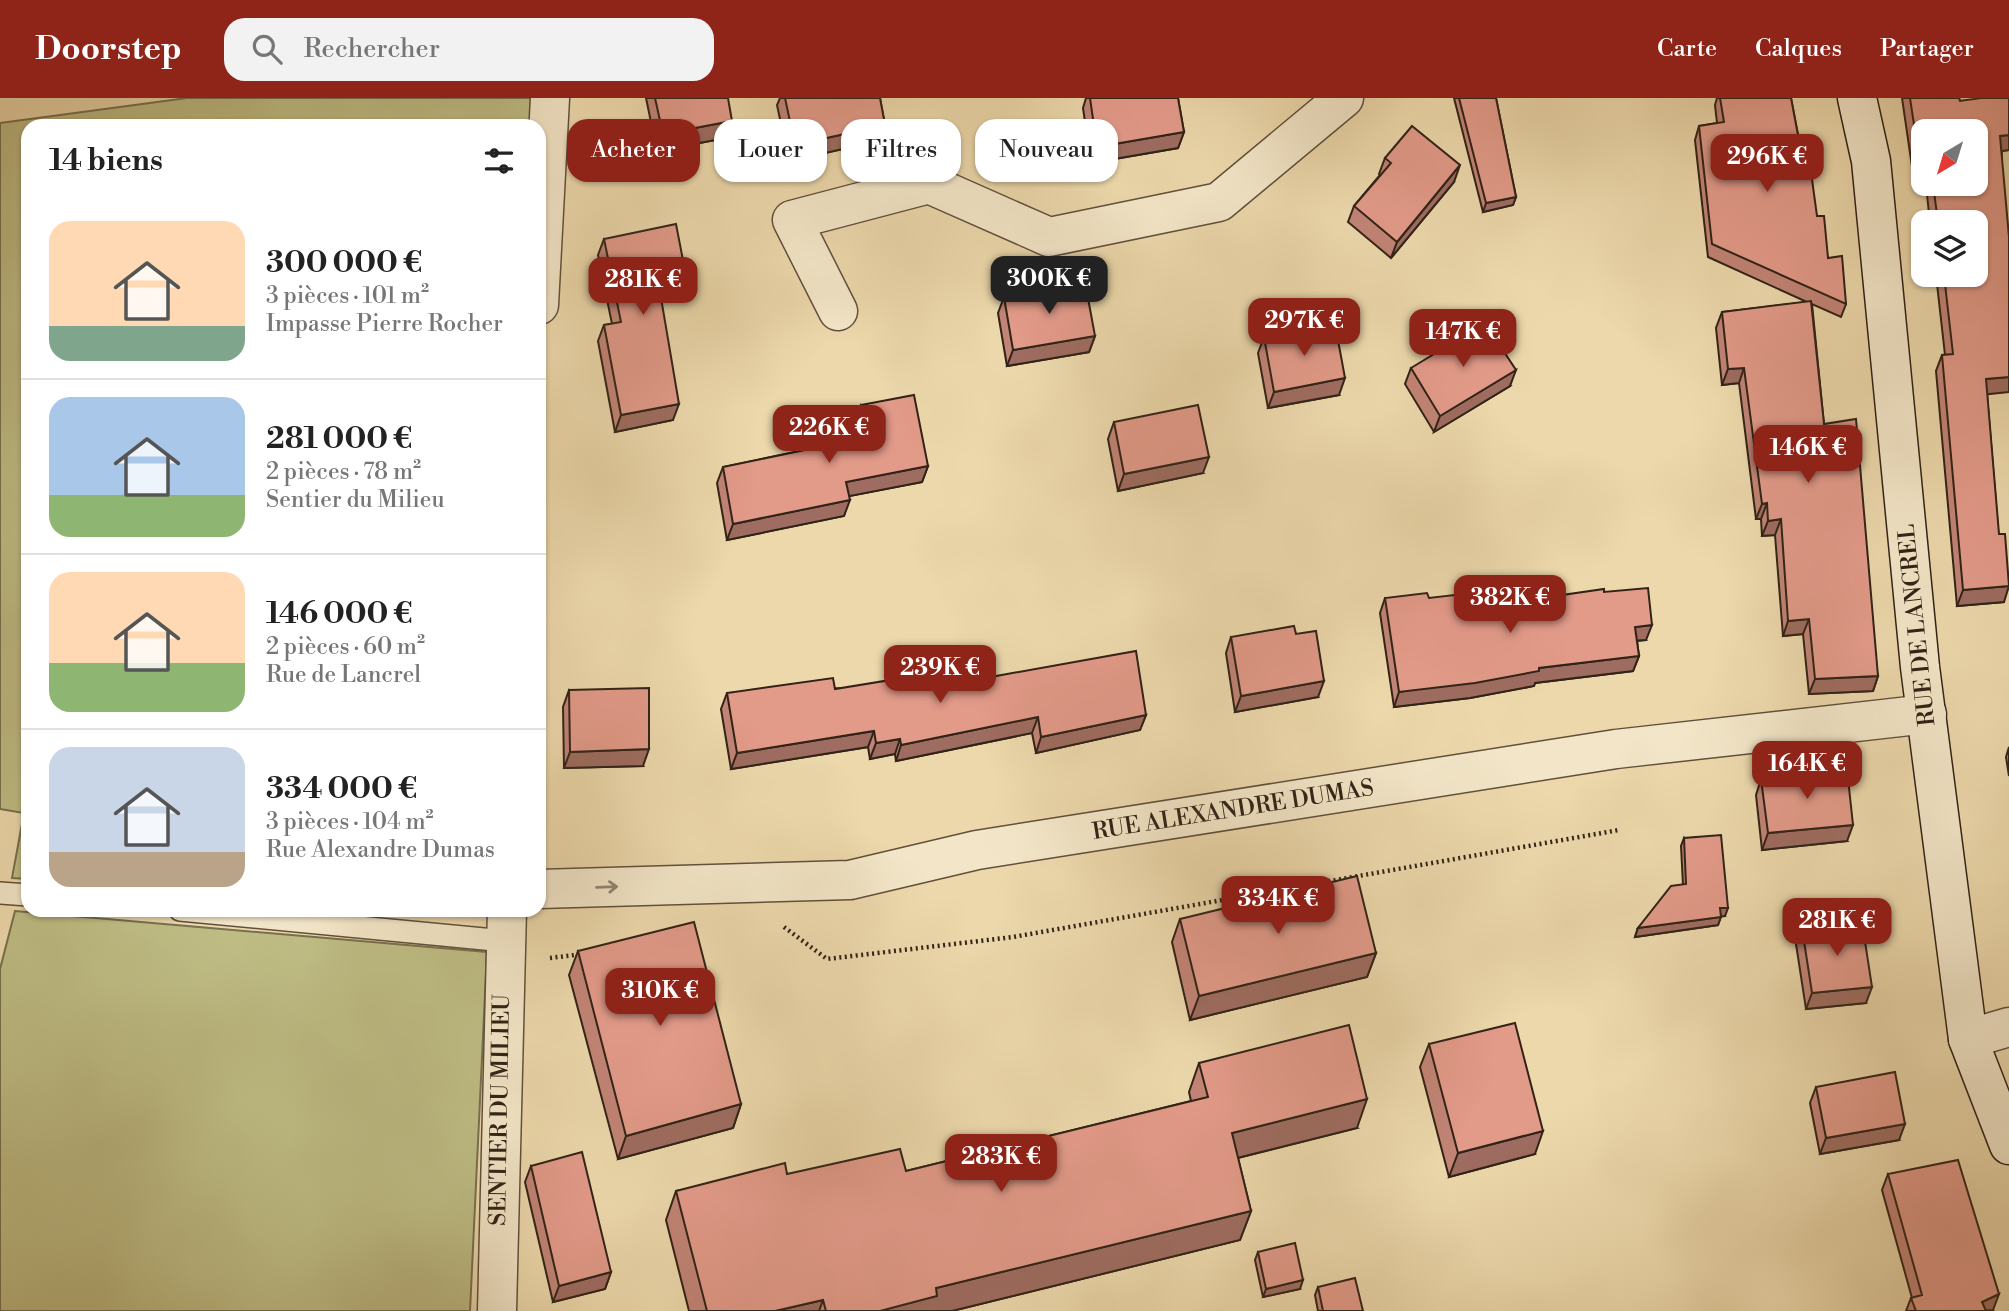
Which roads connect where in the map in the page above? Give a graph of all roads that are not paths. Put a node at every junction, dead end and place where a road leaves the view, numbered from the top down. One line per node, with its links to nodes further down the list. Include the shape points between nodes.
1 (550, 98): 4 (street)
2 (1344, 98): 5 (street, via 1219,202 1049,237 929,184 792,220)
3 (1857, 98): 6 (street, RUE DE LANCREL, via 1871,161)
4 (546, 174)
5 (838, 311)
6 (1927, 714): 7 (street, RUE ALEXANDRE DUMAS, one-way to 6, via 850,880 977,850 1602,751); 13 (street, RUE DE LANCREL)
7 (546, 889)
8 (0, 893): 9 (lane)
9 (21, 894)
10 (332, 917): 11 (lane)
11 (506, 925): 15 (street, SENTIER DU MILIEU)
12 (2009, 1027): 13 (street)
13 (1968, 1039): 14 (street, RUE DE LANCREL)
14 (2009, 1145)
15 (497, 1311)

